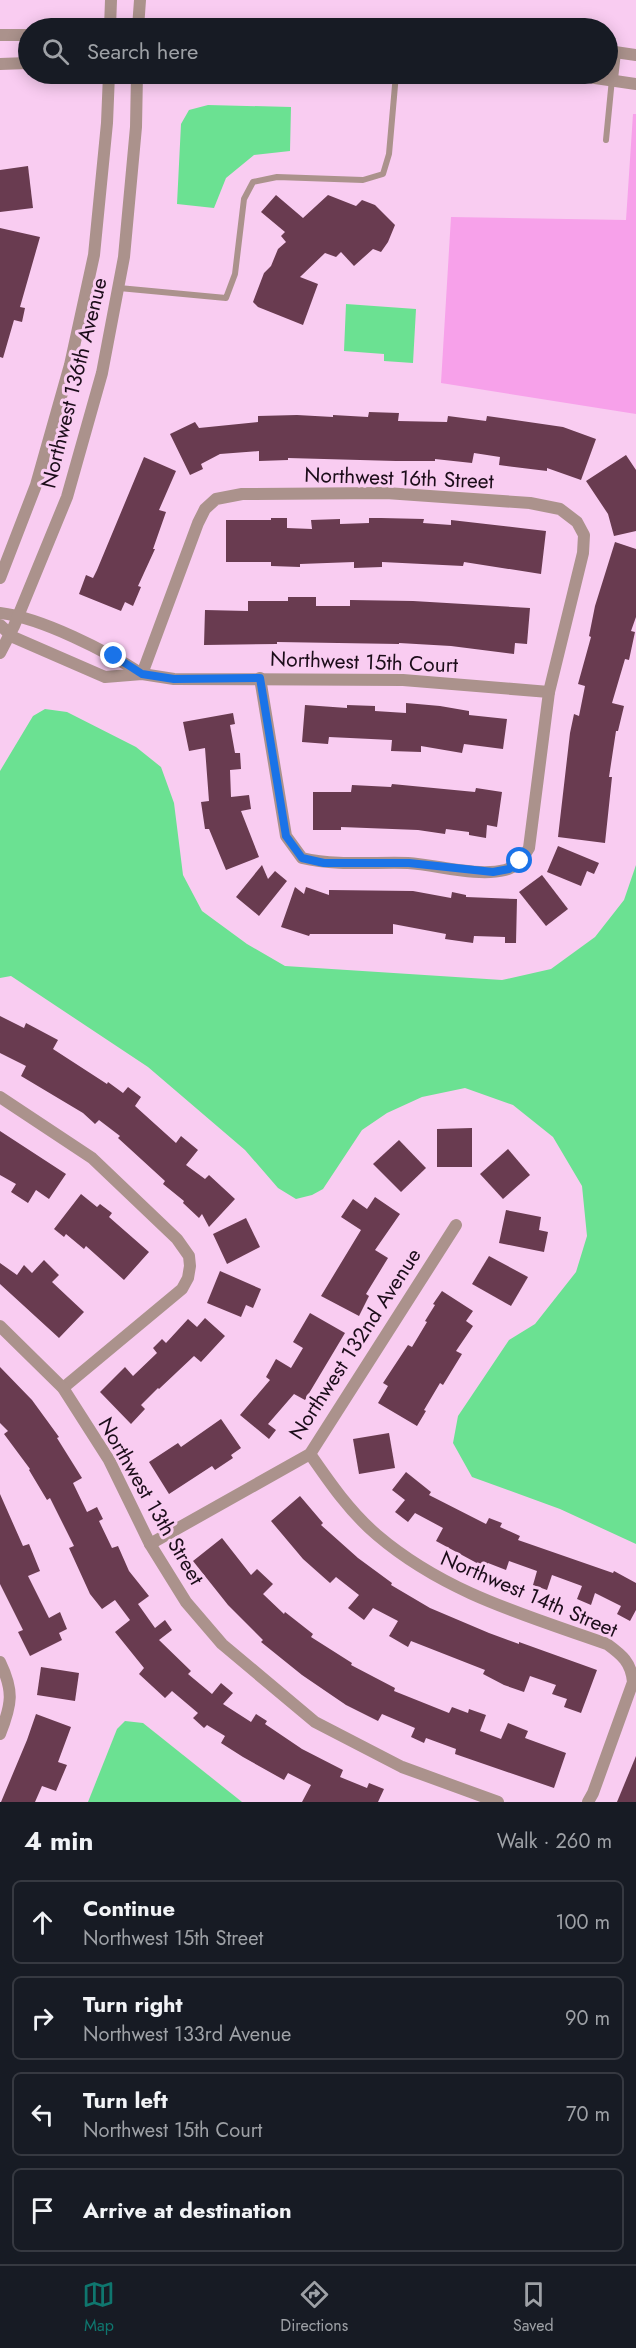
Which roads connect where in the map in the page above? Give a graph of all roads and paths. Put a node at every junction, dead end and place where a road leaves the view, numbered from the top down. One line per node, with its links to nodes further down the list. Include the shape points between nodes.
1 (111, 0): 3 (street)
2 (140, 0): 4 (street)
3 (110, 18)
4 (139, 18)
5 (0, 35): 6 (street)
6 (18, 35)
7 (618, 52): 8 (street)
8 (636, 55)
9 (18, 63): 10 (street)
10 (0, 64)
11 (618, 80): 16 (street)
12 (109, 84): 19 (street, Northwest 136th Avenue, via 94,255 70,365 36,485)
13 (137, 84): 18 (street, Northwest 136th Avenue)
14 (395, 84): 18 (lane, via 389,154 383,174 363,180 277,177 253,182 244,199 235,274 226,298)
15 (612, 84): 17 (lane)
16 (636, 84)
17 (606, 140)
18 (119, 288): 21 (street, Northwest 136th Avenue, via 102,374 68,497)
19 (0, 578)
20 (0, 613): 21 (street, Northwest 15th Court)
21 (18, 615): 23 (street, Northwest 136th Avenue); 25 (street, Northwest 15th Court, via 114,656)
22 (0, 625): 23 (street, Northwest 15th Court)
23 (9, 635): 24 (street, Northwest 136th Avenue); 25 (street, Northwest 15th Court, via 105,677)
24 (0, 653)
25 (142, 674): 26 (street, Northwest 15th Court, via 174,679); 27 (street, Northwest 16th Street, via 198,523 216,499 242,494 386,493 530,503 560,509 577,522 585,535 583,553)
26 (260, 678): 27 (street, Northwest 15th Court, via 403,680); 27 (street, via 286,836 302,858 324,863 409,863 493,872 509,869 529,848)
27 (549, 692)
28 (0, 1097): 31 (street, via 92,1158 177,1239 189,1256 188,1278 172,1300)
29 (456, 1225): 32 (street, Northwest 132nd Avenue)
30 (0, 1326): 31 (street, Northwest 13th Street)
31 (63, 1389): 33 (street, Northwest 13th Street, via 109,1460)
32 (310, 1454): 33 (street, Northwest 132nd Avenue); 37 (street, Northwest 14th Street, via 342,1499 376,1534 423,1570 470,1595 607,1644 624,1657 632,1669 633,1682)
33 (150, 1544): 36 (street, Northwest 13th Street, via 186,1602 222,1644 315,1722 402,1767)
34 (0, 1662): 35 (street, via 10,1682 11,1698)
35 (0, 1734)
36 (498, 1802)
37 (588, 1802)

